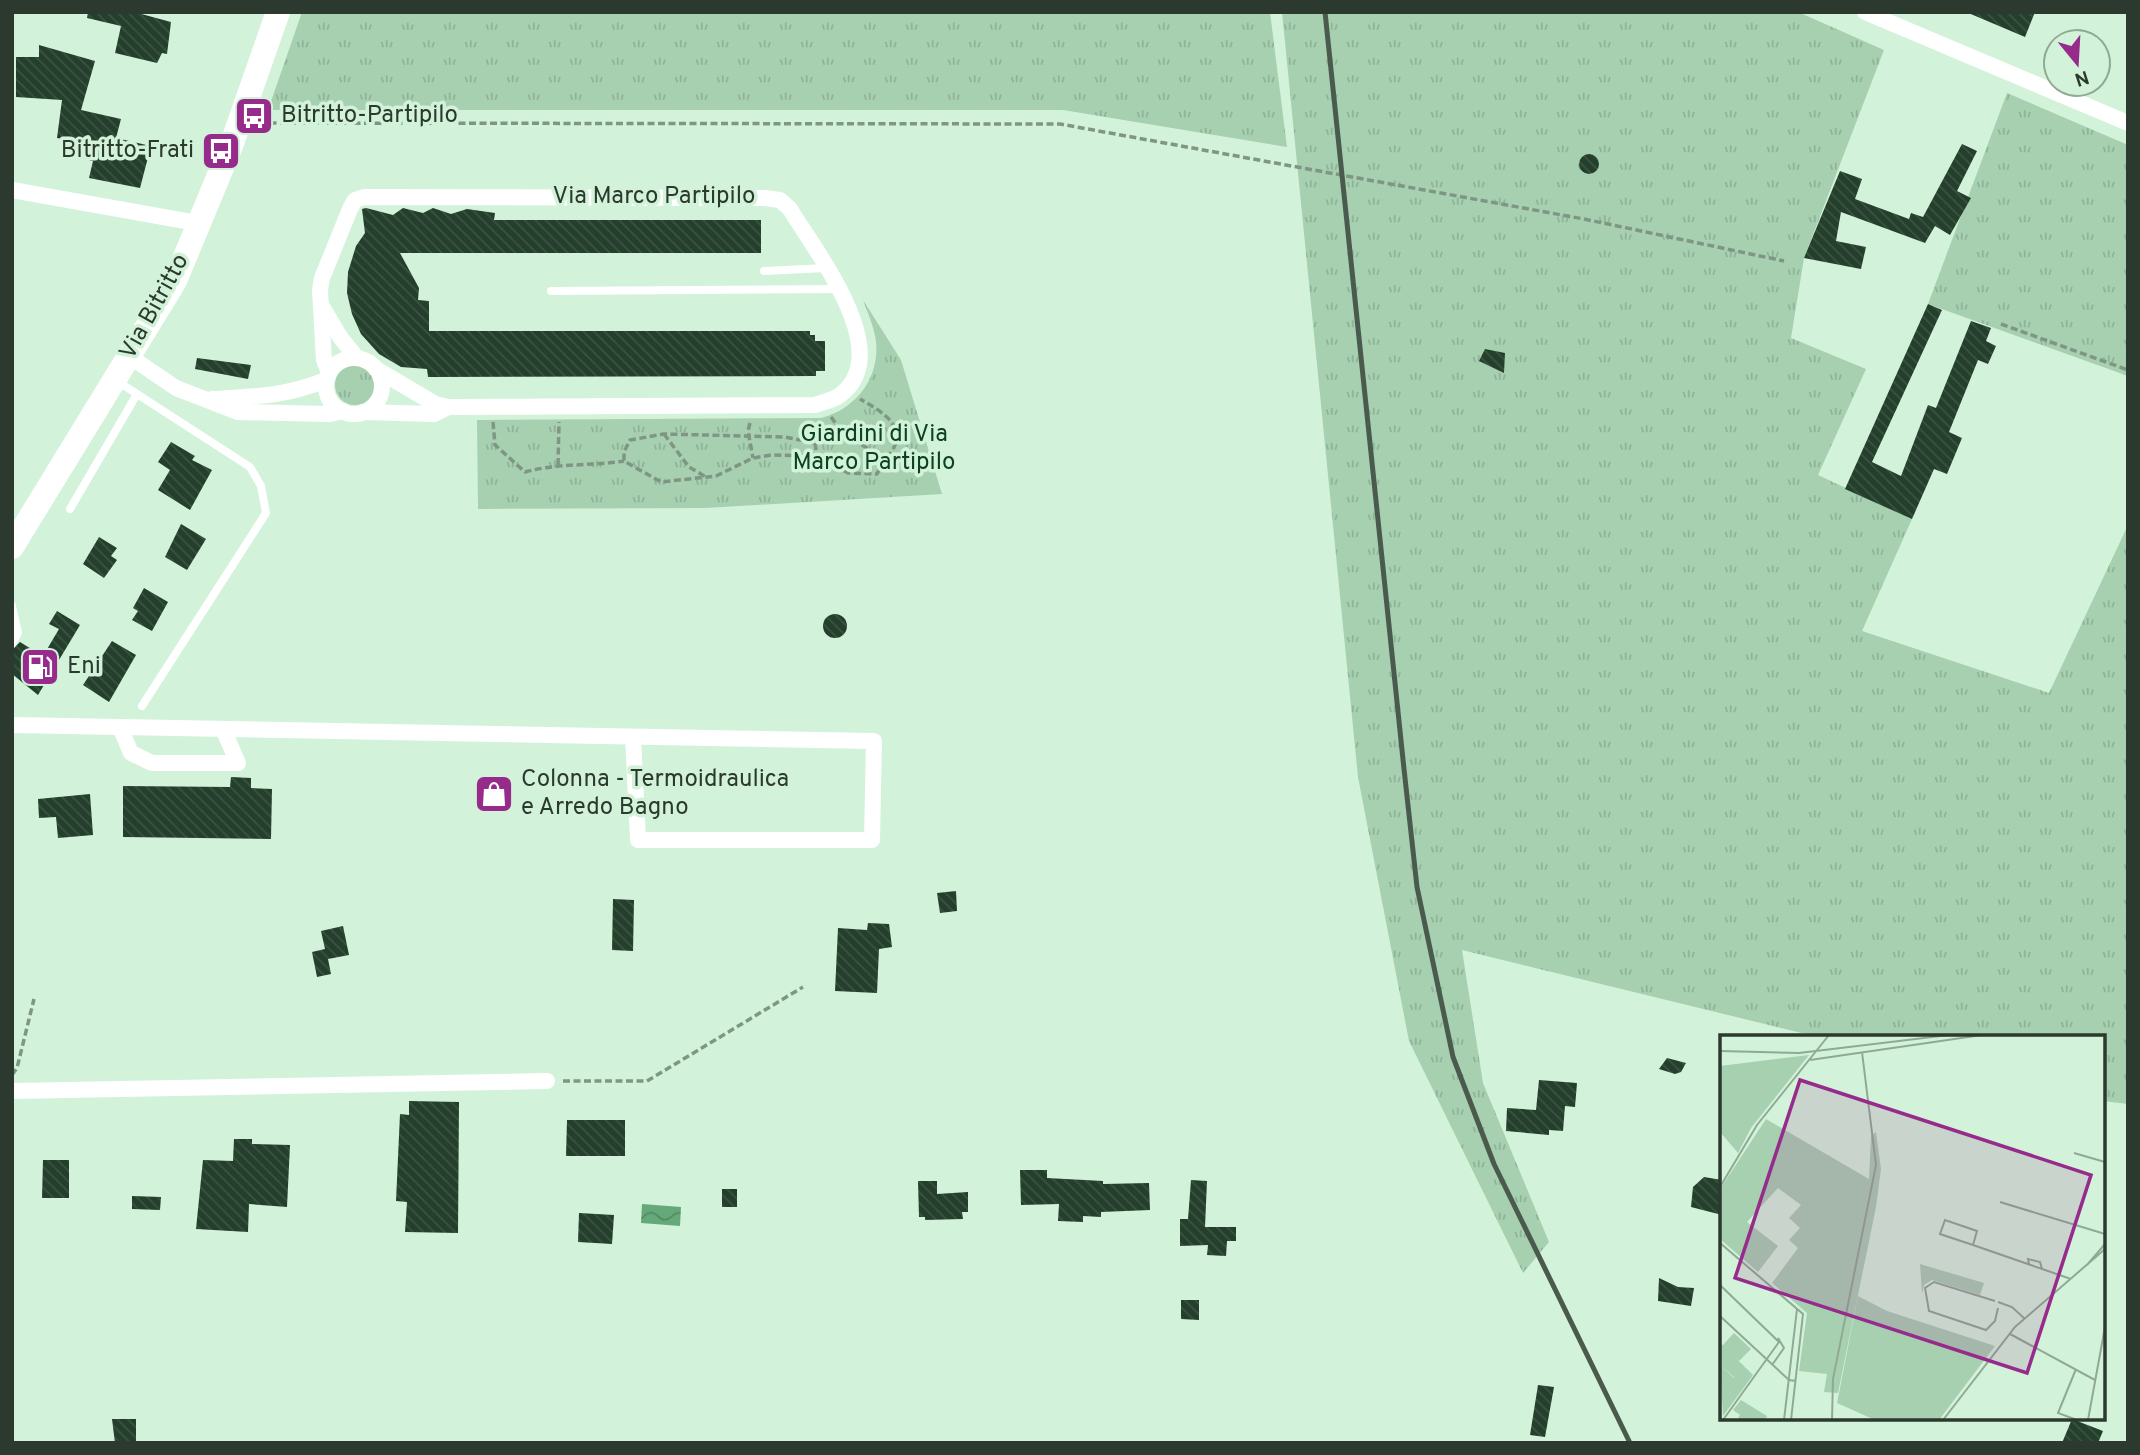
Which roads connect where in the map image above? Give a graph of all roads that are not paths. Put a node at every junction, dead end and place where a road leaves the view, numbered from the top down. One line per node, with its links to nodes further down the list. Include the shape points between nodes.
1 (278, 12): 5 (main road, Via Bitritto, via 240,121)
2 (1865, 12): 3 (street)
3 (2128, 123)
4 (12, 190): 5 (street)
5 (197, 223): 11 (main road, Via Bitritto, via 175,281)
6 (825, 268): 7 (lane); 8 (street, Via Marco Partipilo); 10 (street, Via Marco Partipilo, via 780,200 364,197 355,200 350,209 322,278)
7 (764, 271)
8 (838, 289): 9 (lane); 18 (street, Via Marco Partipilo, via 856,322 862,348 859,369 839,396 816,405)
9 (551, 291)
10 (321, 303): 12 (street); 14 (street, Via Marco Partipilo)
11 (129, 356): 15 (main road, Via Bitritto); 17 (street, via 150,373)
12 (357, 358): 13 (street); 14 (street, via 340,361)
13 (376, 369): 18 (street, Via Marco Partipilo); 20 (street, via 380,393)
14 (328, 376): 17 (street, via 295,392); 19 (street, via 331,402)
15 (114, 380): 16 (lane); 22 (main road, Via Bitritto)
16 (137, 394): 21 (lane); 25 (lane, via 250,467 261,486 266,513)
17 (203, 400): 19 (street, via 238,412)
18 (448, 407): 20 (street, Via Marco Partipilo, via 435,414)
19 (343, 411): 20 (street)
20 (363, 412)
21 (70, 509)
22 (12, 547)
23 (12, 606): 24 (lane, via 18,633)
24 (12, 644)
25 (142, 706)
26 (12, 725): 27 (street)
27 (120, 727): 28 (street); 28 (street, via 131,753 152,763 238,763)
28 (223, 729): 29 (street)
29 (633, 737): 29 (street, via 638,840 872,840 874,741)
30 (547, 1081): 31 (street)
31 (12, 1091)

